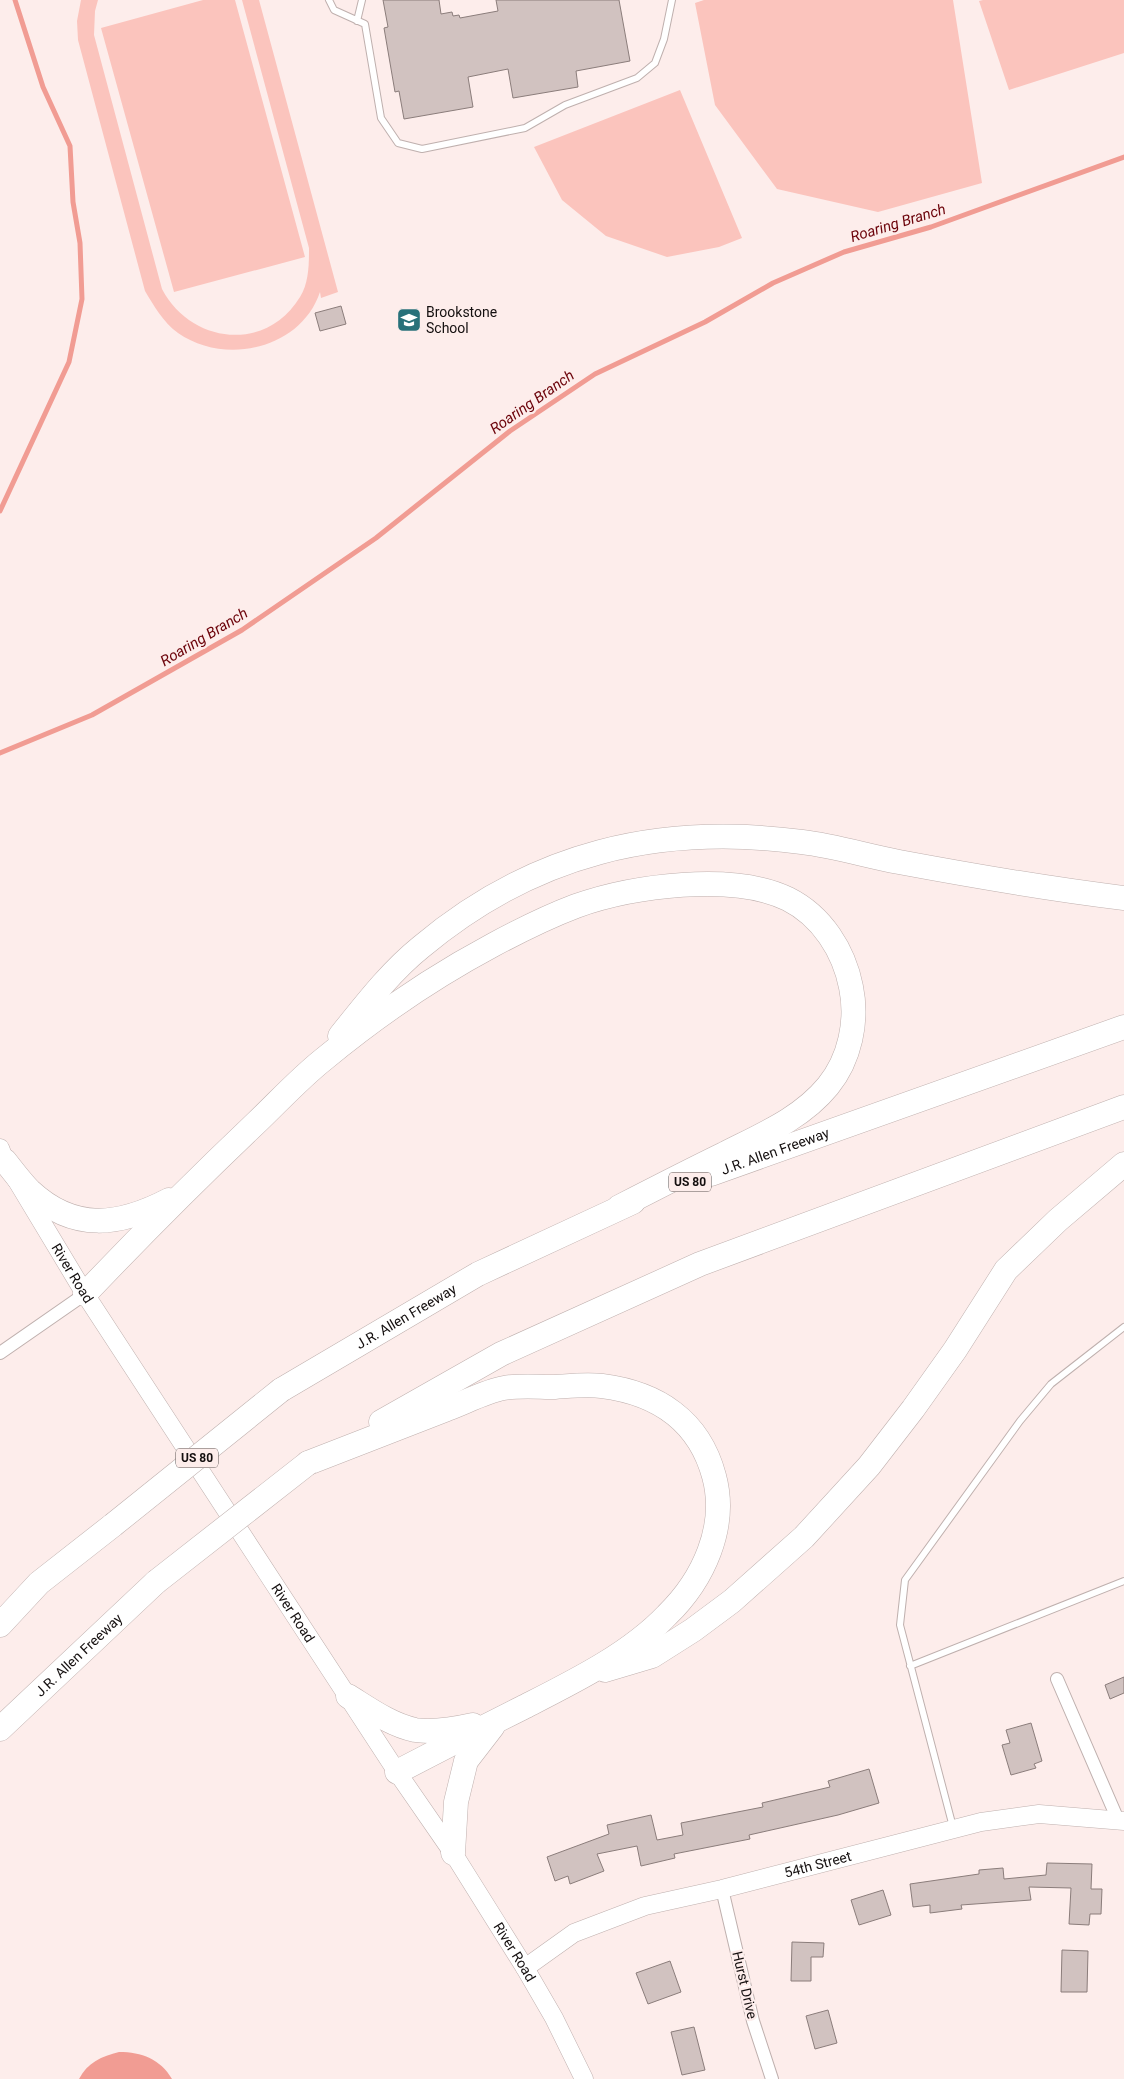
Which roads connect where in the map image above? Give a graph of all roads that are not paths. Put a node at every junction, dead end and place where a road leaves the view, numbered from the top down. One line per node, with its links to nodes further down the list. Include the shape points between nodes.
1 (329, 0): 4 (lane, via 334,10)
2 (362, 0): 4 (lane)
3 (672, 0): 4 (lane, via 656,63 637,78 566,105 525,128 422,149 398,143 381,118 365,24)
4 (357, 21)
5 (1124, 898): 7 (highway, via 1057,890 802,842 706,837 610,848 542,870 458,918 420,947 370,998)
6 (1124, 1027): 12 (highway, J.R. Allen Freeway / US 80)
7 (322, 1060): 11 (highway); 12 (highway, via 407,996 469,958 511,935 577,906 647,888 695,885 767,891 790,900 810,913 826,931 848,973 853,1021 849,1045 840,1067 827,1087 792,1120)
8 (1124, 1107): 16 (highway, via 700,1264 501,1354)
9 (2, 1155): 11 (highway, via 29,1190 49,1206 81,1219 102,1222 121,1219 150,1210); 13 (main road, River Road)
10 (1124, 1164): 20 (highway, via 1006,1270 913,1409 869,1466 804,1537 732,1601 693,1630 652,1656)
11 (181, 1193): 13 (highway)
12 (619, 1207): 18 (highway, J.R. Allen Freeway / US 80, bridge, via 478,1274 281,1390 39,1583)
13 (85, 1294): 15 (street); 22 (main road, River Road)
14 (1124, 1327): 19 (lane, via 1051,1384 1020,1421 906,1580 900,1625)
15 (0, 1353)
16 (308, 1463): 20 (highway, via 504,1388 600,1386 645,1395 666,1407 700,1441 711,1463 719,1510 716,1534 696,1578 667,1616); 24 (highway, J.R. Allen Freeway, bridge, via 156,1582)
17 (1124, 1581): 19 (lane)
18 (0, 1625)
19 (910, 1666): 27 (lane)
20 (587, 1675): 23 (highway)
21 (1057, 1679): 26 (street)
22 (348, 1696): 23 (highway, via 390,1721 415,1730 450,1730); 25 (main road, River Road)
23 (497, 1720): 25 (highway); 28 (highway, via 466,1761 456,1802)
24 (0, 1729)
25 (397, 1772): 28 (main road, River Road)
26 (1121, 1821): 27 (main road, 54th Street, via 1039,1814)
27 (954, 1829): 29 (main road, 54th Street)
28 (453, 1854): 30 (main road, River Road)
29 (722, 1889): 30 (main road, 54th Street, via 645,1906 574,1933); 32 (street, Hurst Drive, via 753,2021)
30 (525, 1968): 31 (main road, River Road)
31 (584, 2079)
32 (772, 2079)

